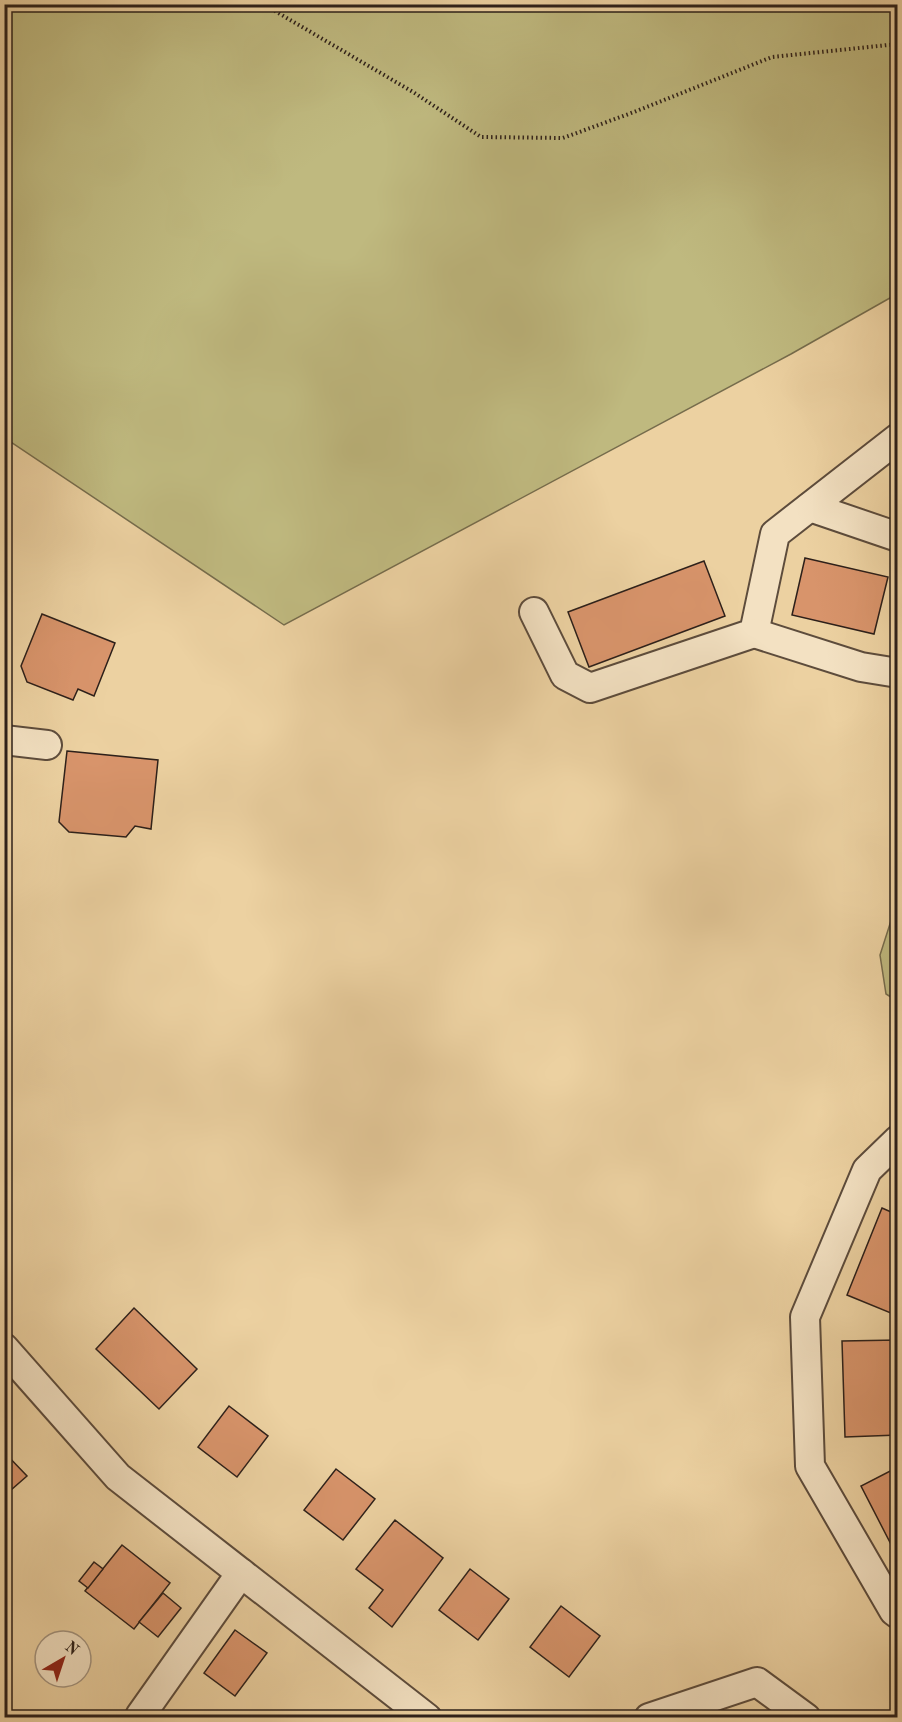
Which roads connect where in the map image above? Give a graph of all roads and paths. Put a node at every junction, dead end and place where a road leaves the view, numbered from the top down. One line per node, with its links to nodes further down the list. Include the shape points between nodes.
1 (263, 4): 2 (path, via 481,137 563,138 772,57)
2 (897, 44)
3 (897, 438): 4 (lane)
4 (810, 507): 5 (lane); 7 (lane, via 775,534)
5 (897, 537)
6 (534, 612): 7 (lane, via 565,675 590,688)
7 (754, 633): 8 (lane, via 861,667)
8 (897, 673)
9 (4, 740): 10 (lane)
10 (47, 745)
11 (897, 1140): 14 (lane, via 867,1170 805,1317 810,1466)
12 (4, 1347): 13 (lane, via 118,1477)
13 (241, 1573): 15 (lane); 16 (lane)
14 (897, 1614)
15 (140, 1716)
16 (427, 1718)
17 (649, 1718): 18 (lane, via 757,1682)
18 (806, 1718)

